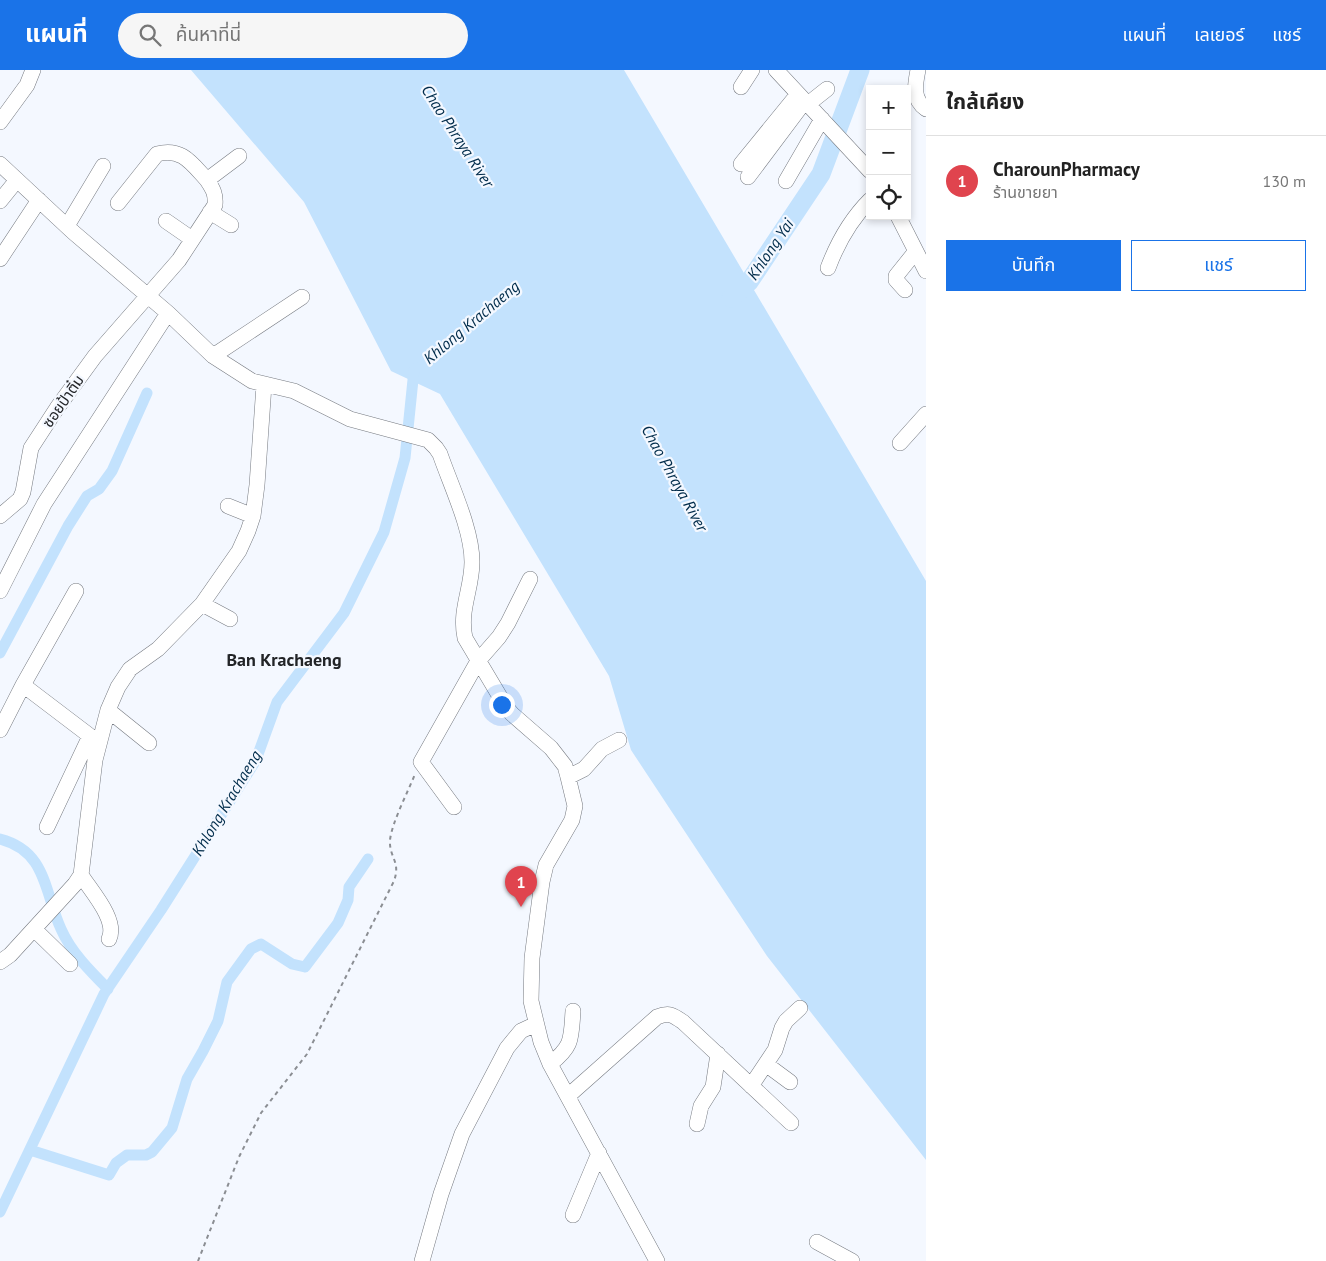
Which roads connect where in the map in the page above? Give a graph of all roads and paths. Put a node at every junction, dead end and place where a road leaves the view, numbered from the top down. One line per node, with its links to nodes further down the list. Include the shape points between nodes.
1 (33, 70): 10 (street, via 27,85)
2 (752, 70): 5 (street)
3 (776, 70): 7 (street)
4 (918, 70): 8 (street, via 916,93)
5 (741, 87)
6 (827, 89): 7 (street)
7 (804, 100): 9 (street); 13 (street); 16 (street)
8 (926, 109)
9 (822, 119): 15 (street); 19 (street)
10 (0, 122)
11 (239, 156): 18 (street)
12 (0, 164): 17 (street)
13 (741, 164)
14 (103, 166): 27 (street)
15 (866, 167)
16 (748, 178)
17 (17, 180): 20 (street); 21 (street)
18 (207, 180): 22 (street, via 185,156 166,151 157,154); 24 (street, via 216,197)
19 (786, 181)
20 (39, 200): 27 (street); 31 (street)
21 (0, 201)
22 (118, 203)
23 (866, 205): 32 (street, via 837,246)
24 (210, 212): 28 (street); 29 (street, ซอยป้าติ๋ม)
25 (900, 220): 30 (street)
26 (166, 221): 29 (street)
27 (66, 226): 35 (street)
28 (232, 226)
29 (192, 239): 35 (street, ซอยป้าติ๋ม)
30 (916, 251): 33 (street); 34 (street, via 896,276)
31 (0, 258)
32 (828, 268)
33 (926, 271)
34 (905, 290)
35 (148, 296): 37 (street); 43 (street, ซอยป้าติ๋ม, via 95,356 57,408 31,448 20,499)
36 (302, 297): 38 (street)
37 (168, 313): 38 (street); 46 (street, via 44,504)
38 (213, 356): 39 (street)
39 (264, 385): 44 (street); 50 (street, via 294,391 350,419 428,440 436,448 467,531 471,551 471,575 462,625 464,638)
40 (926, 414): 41 (street)
41 (900, 443)
42 (228, 506): 44 (street)
43 (0, 516)
44 (253, 516): 48 (street, via 240,551)
45 (530, 579): 50 (street, via 499,637)
46 (0, 591)
47 (76, 592): 51 (street)
48 (202, 604): 49 (street); 52 (street, via 158,649 130,669)
49 (230, 619)
50 (478, 661): 57 (street); 58 (street, via 506,707 552,748)
51 (23, 686): 53 (street); 54 (street)
52 (108, 710): 54 (street); 56 (street)
53 (0, 730)
54 (94, 740): 60 (street); 61 (street)
55 (619, 740): 58 (street, via 597,754 584,769)
56 (149, 743)
57 (421, 762): 59 (street); 80 (path, via 391,836 391,850 397,868 394,881 307,1054 261,1114 239,1157)
58 (568, 777): 68 (street, via 575,806 572,820 546,865 532,958 531,1001)
59 (454, 807)
60 (47, 827)
61 (81, 875): 62 (street); 63 (street, via 112,926)
62 (34, 929): 64 (street); 65 (street)
63 (109, 939)
64 (0, 962)
65 (70, 964)
66 (800, 1008): 71 (street, via 786,1021)
67 (573, 1011): 70 (street, via 569,1044 565,1052)
68 (536, 1024): 70 (street); 81 (street, via 521,1031 507,1048 462,1134)
69 (718, 1054): 73 (street); 74 (street, via 683,1022 665,1013 657,1016); 76 (street, via 713,1087 701,1106)
70 (550, 1064): 74 (street)
71 (767, 1065): 72 (street); 73 (street)
72 (790, 1082)
73 (752, 1086): 75 (street)
74 (568, 1096): 77 (street)
75 (791, 1123)
76 (698, 1124)
77 (599, 1153): 78 (street); 82 (street)
78 (573, 1215)
79 (817, 1242): 83 (street)
80 (198, 1261)
81 (422, 1261)
82 (657, 1261)
83 (852, 1261)

